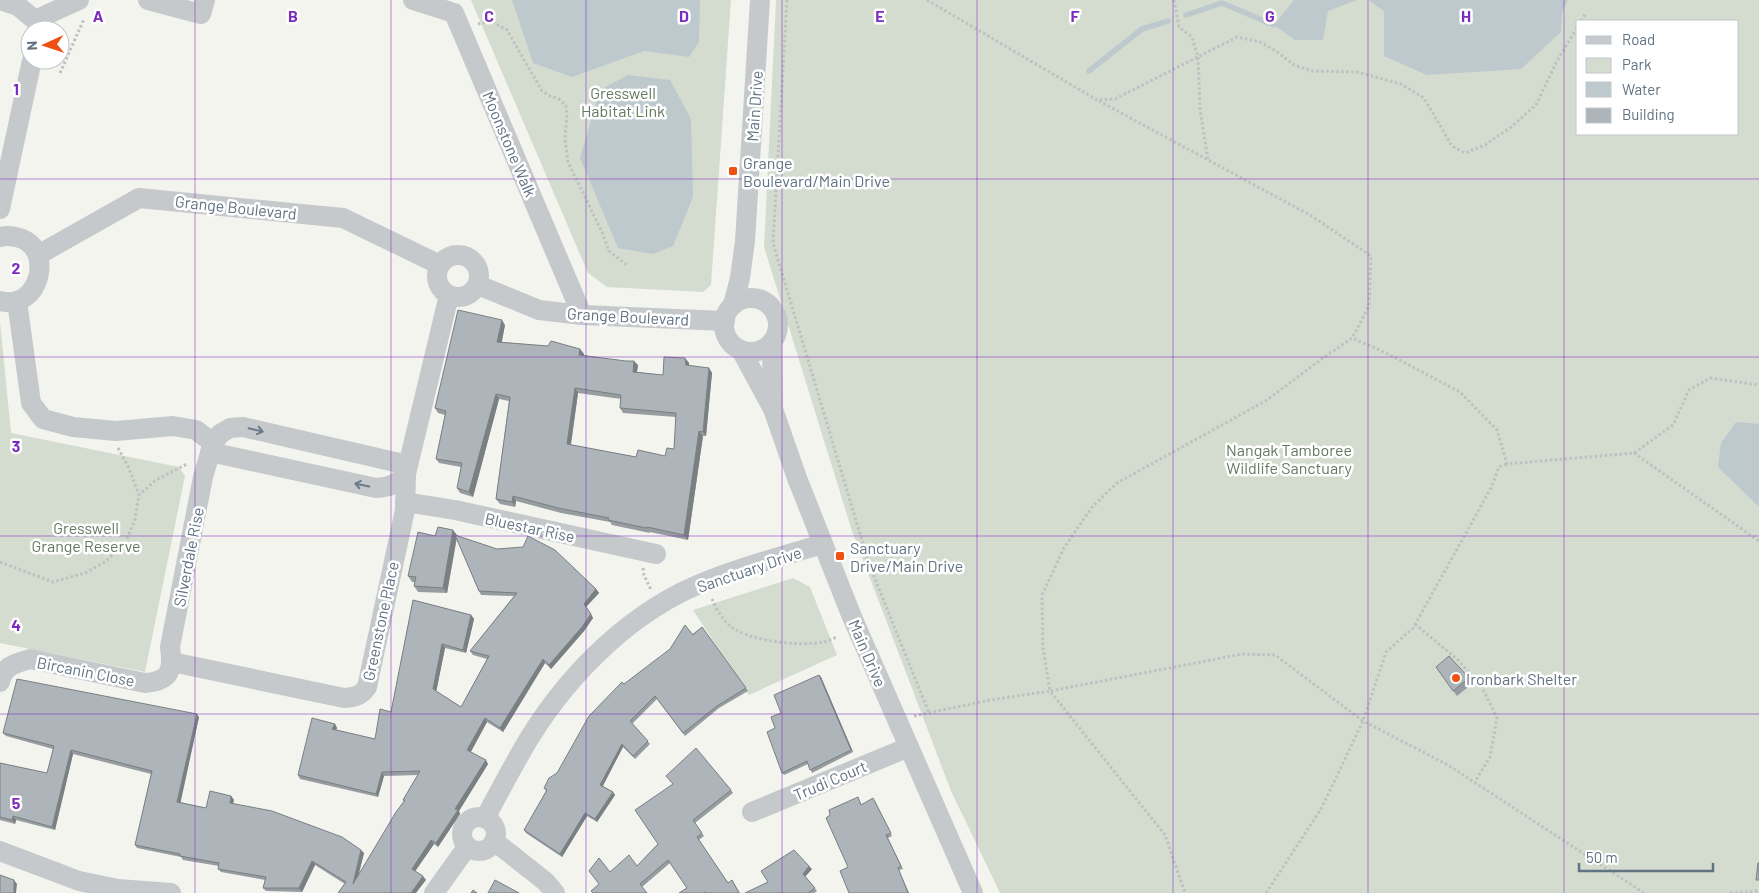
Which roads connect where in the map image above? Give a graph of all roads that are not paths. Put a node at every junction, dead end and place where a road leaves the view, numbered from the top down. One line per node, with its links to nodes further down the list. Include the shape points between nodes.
1 (0, 0): 7 (street, via 18,6)
2 (148, 0): 3 (street, via 201,14)
3 (205, 0)
4 (413, 0): 20 (street, Moonstone Walk, via 454,13)
5 (760, 0): 12 (street, Main Drive)
6 (82, 9): 8 (street)
7 (31, 20)
8 (50, 20)
9 (30, 70): 10 (street)
10 (0, 209)
11 (0, 236): 13 (street, via 21,238)
12 (745, 241): 17 (street, Main Drive); 19 (street, Main Drive, via 740,278)
13 (38, 255): 14 (street, Grange Boulevard, via 138,198 343,218); 18 (street, via 39,278 34,289 26,297)
14 (440, 264): 15 (street, via 452,256 467,256 477,266 480,274); 16 (street, via 439,284)
15 (478, 285): 16 (street, via 468,295); 20 (street, Grange Boulevard, via 539,310)
16 (449, 295): 25 (street)
17 (760, 299): 19 (street, via 746,298); 21 (street, via 768,303 777,318 778,326)
18 (8, 301): 24 (street, via 31,403 43,418 73,427 116,431 173,426 196,430)
19 (729, 313): 20 (street, Grange Boulevard); 22 (street, via 725,330 728,338)
20 (582, 316)
21 (772, 342): 22 (street, via 758,351); 23 (street, Main Drive)
22 (741, 350): 23 (street, Main Drive)
23 (773, 409): 27 (street, Main Drive)
24 (210, 453): 25 (street, one-way to 24, via 398,483 376,488); 25 (street, one-way to 25, via 220,434 230,428 243,427); 29 (street, Silverdale Rise, via 170,647)
25 (407, 470): 26 (street, Greenstone Place)
26 (405, 502): 28 (street, Bluestar Rise); 29 (street, Greenstone Place, via 367,687 362,694 344,698)
27 (822, 544): 31 (street, Main Drive); 33 (street, Sanctuary Drive, via 705,581 658,604 631,624 575,676 531,736)
28 (650, 553)
29 (172, 662): 30 (street, Bircanin Close, via 164,678 145,683 30,659 13,664 2,674)
30 (0, 682)
31 (908, 747): 32 (street, Trudi Court); 40 (street, Main Drive)
32 (752, 812)
33 (486, 819): 34 (street, via 494,828); 35 (street, via 475,818 465,824 462,835)
34 (494, 841): 35 (street, via 480,851); 39 (street, via 546,882)
35 (467, 847): 38 (street)
36 (0, 851): 37 (street, via 79,881 118,889)
37 (171, 893)
38 (434, 893)
39 (555, 893)
40 (973, 893)

